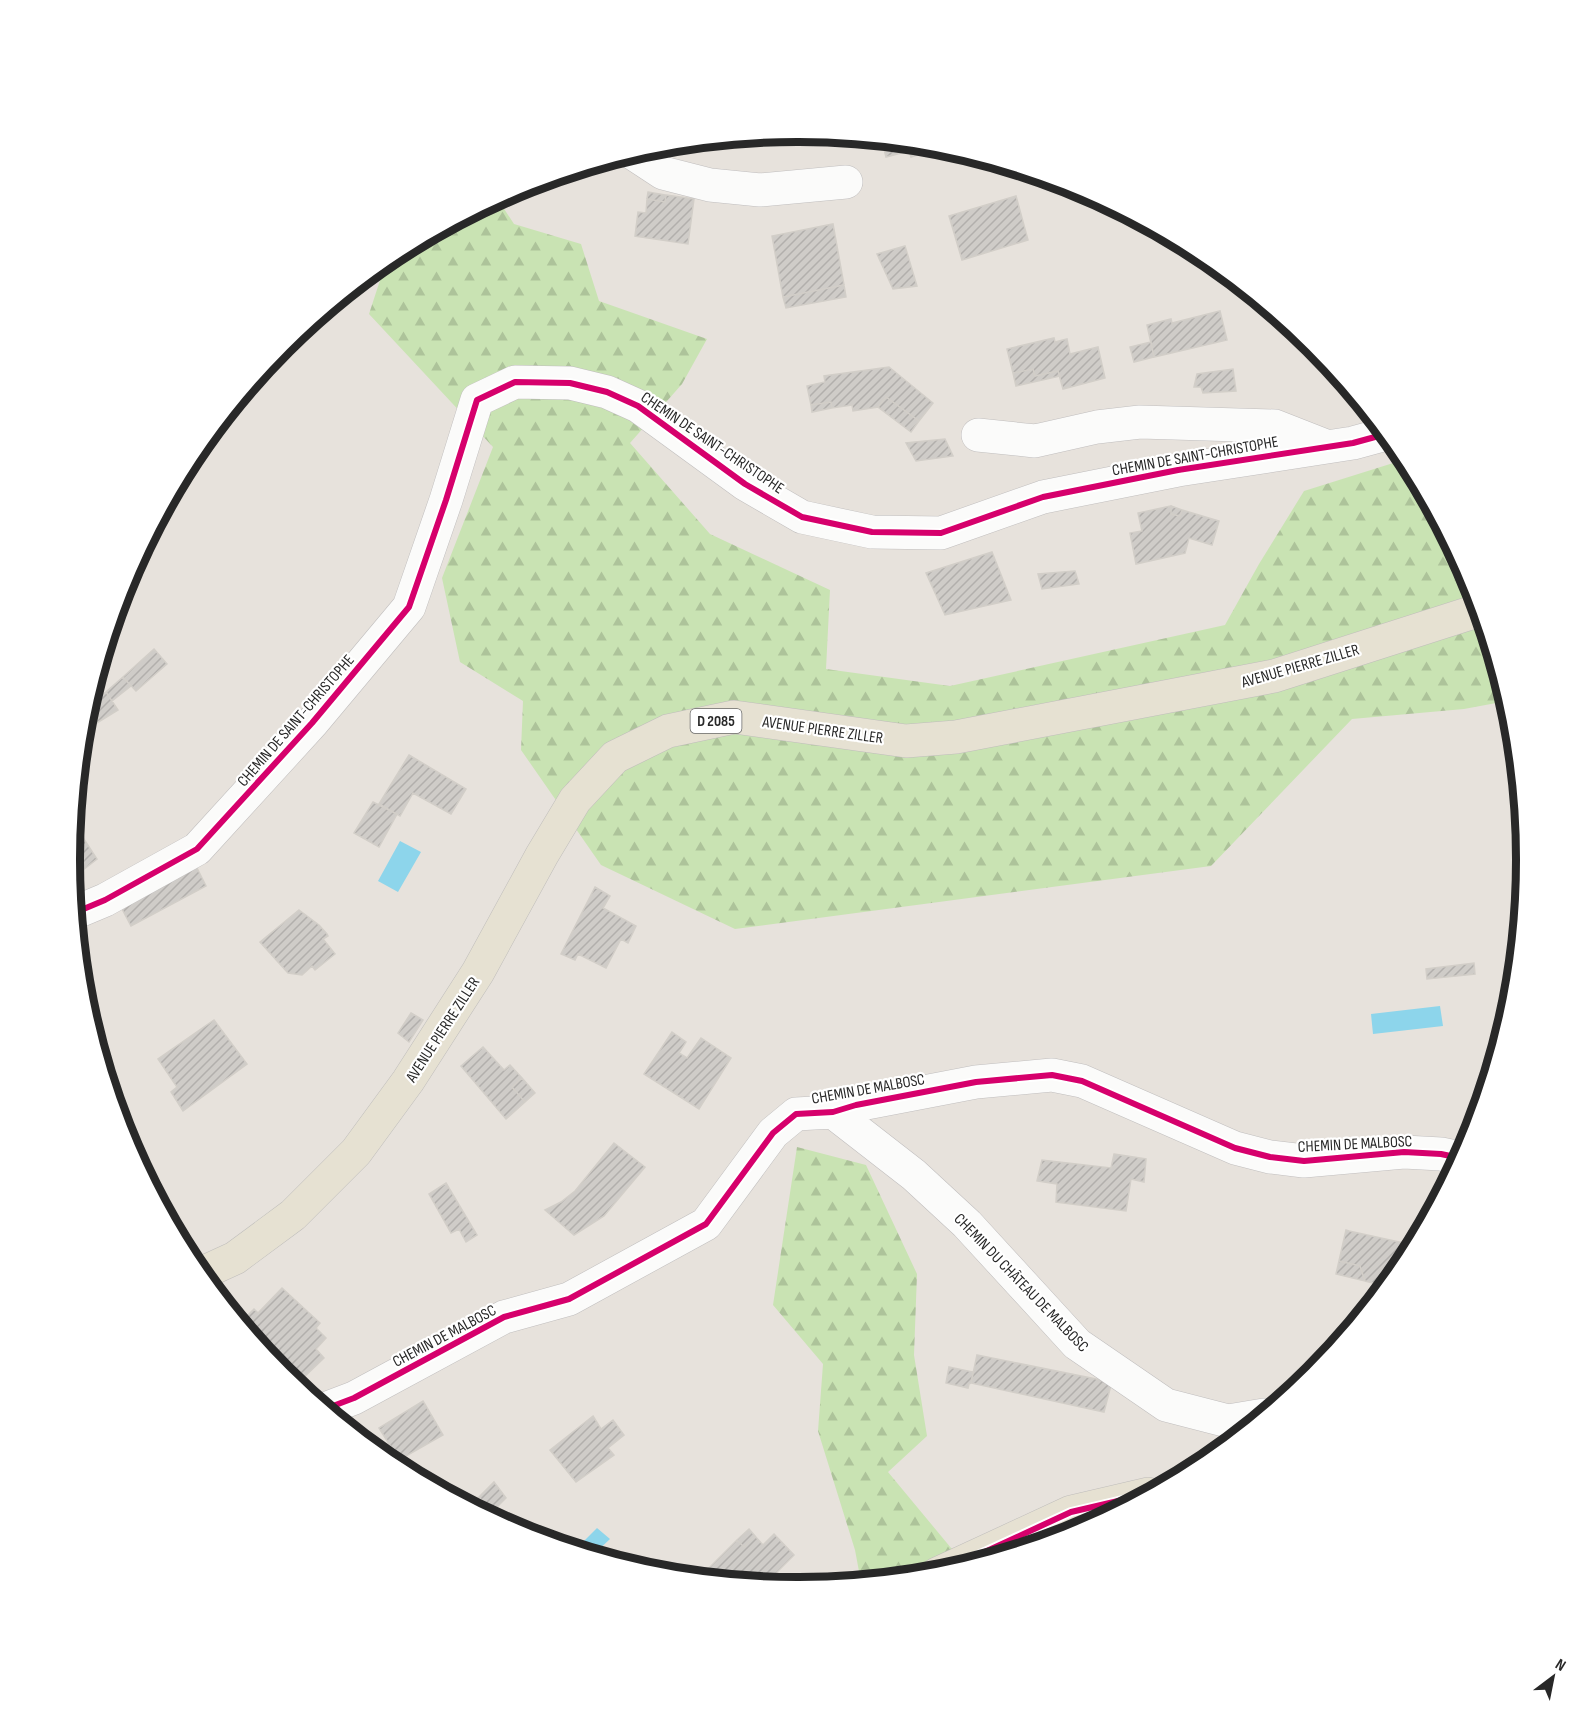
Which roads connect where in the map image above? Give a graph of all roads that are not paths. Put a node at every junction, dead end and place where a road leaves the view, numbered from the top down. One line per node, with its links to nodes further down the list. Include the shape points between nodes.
1 (641, 159): 2 (street, via 663,173 710,185 760,190)
2 (846, 182)
3 (978, 435): 5 (street, via 1035,441 1140,422 1275,426)
4 (1377, 436): 5 (street, CHEMIN DE SAINT-CHRISTOPHE)
5 (1327, 447): 7 (street, CHEMIN DE SAINT-CHRISTOPHE, via 1178,470 1043,497 941,533 872,532 802,517 746,484 638,406 607,392 570,383 515,382 477,400 409,607 312,723 197,849)
6 (1471, 613): 10 (main road, AVENUE PIERRE ZILLER / D 2085, via 1274,676 956,737 906,741 734,717 668,731 615,757 575,800 478,972 408,1081 356,1152 293,1215 235,1258)
7 (81, 910)
8 (833, 1112): 9 (street, CHEMIN DE MALBOSC, via 976,1082 1052,1075 1082,1081 1235,1148 1270,1157 1304,1161 1404,1152); 11 (street, CHEMIN DE MALBOSC, via 796,1114 773,1133 706,1224 569,1299 504,1317); 12 (street, CHEMIN DU CHÂTEAU DE MALBOSC, via 967,1224 1077,1344 1166,1405 1228,1421)
9 (1451, 1156)
10 (209, 1270)
11 (333, 1406)
12 (1249, 1417)
13 (1119, 1501): 14 (main road, via 1071,1512)
14 (982, 1553)

